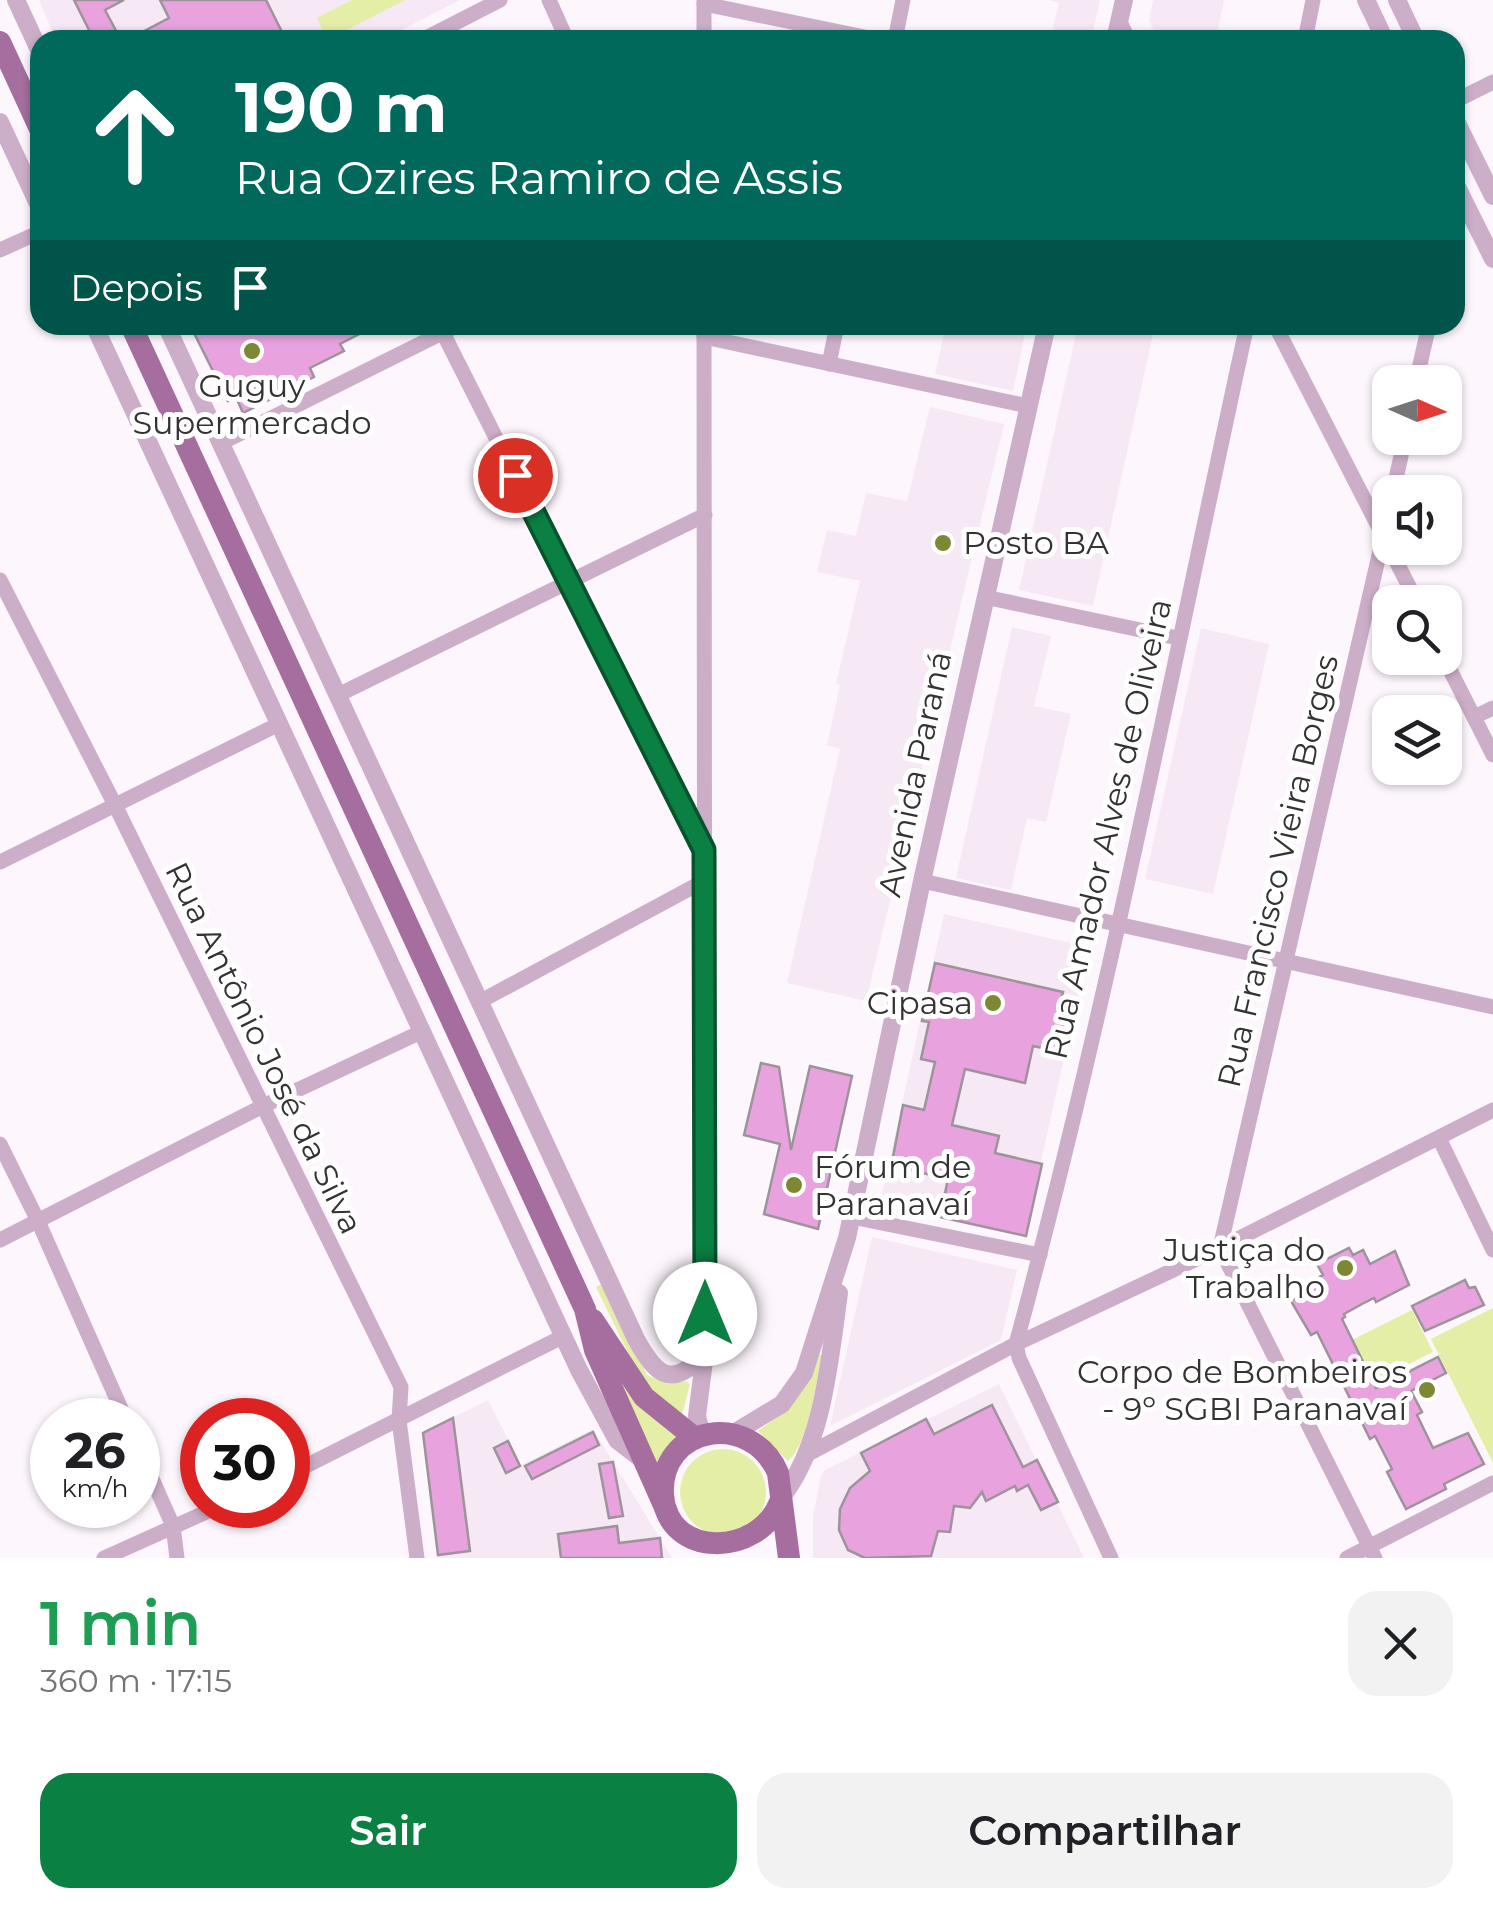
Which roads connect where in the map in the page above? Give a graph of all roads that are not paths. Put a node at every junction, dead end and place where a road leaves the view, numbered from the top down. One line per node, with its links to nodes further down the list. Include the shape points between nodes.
1 (16, 0): 10 (street)
2 (500, 0): 11 (street)
3 (550, 0): 12 (street)
4 (903, 0): 15 (street)
5 (1124, 0): 16 (street)
6 (1313, 0): 17 (street)
7 (1366, 0): 18 (street)
8 (1397, 0): 19 (street)
9 (704, 2): 13 (street); 14 (street)
10 (30, 30)
11 (442, 30)
12 (563, 30)
13 (704, 30)
14 (833, 30)
15 (897, 30)
16 (1117, 30)
17 (1307, 30)
18 (1380, 30)
19 (1411, 30)
20 (0, 42): 23 (main road)
21 (1493, 82): 22 (street)
22 (1465, 96)
23 (30, 107)
24 (0, 122): 28 (street)
25 (1465, 139): 26 (street)
26 (1482, 174): 27 (street); 29 (street)
27 (1465, 184)
28 (30, 186)
29 (1493, 196)
30 (1465, 207): 33 (street)
31 (30, 236): 32 (street)
32 (0, 250)
33 (1493, 259)
34 (99, 335): 61 (street)
35 (136, 335): 84 (main road)
36 (171, 335): 49 (street)
37 (433, 335): 49 (street)
38 (450, 335): 54 (street)
39 (704, 335): 51 (street)
40 (719, 335): 46 (street)
41 (835, 335): 46 (street)
42 (1046, 335): 48 (street, Avenida Paraná)
43 (1245, 335): 56 (street, Rua Amador Alves de Oliveira)
44 (1280, 335): 50 (street)
45 (1426, 335): 47 (street)
46 (829, 364): 48 (street)
47 (1420, 365)
48 (1028, 406): 55 (street, Avenida Paraná)
49 (221, 444): 58 (street)
50 (1372, 513)
51 (705, 514): 54 (street); 64 (street)
52 (1377, 565): 69 (street, Rua Francisco Vieira Borges)
53 (0, 580): 63 (street, Rua Antônio José da Silva)
54 (569, 582): 58 (street); 64 (street)
55 (985, 598): 56 (street); 67 (street, Avenida Paraná)
56 (1178, 638): 68 (street, Rua Amador Alves de Oliveira)
57 (1453, 675): 60 (street)
58 (338, 695): 70 (street)
59 (1493, 708): 60 (street)
60 (1474, 717): 62 (street)
61 (280, 724): 63 (street); 72 (street)
62 (1493, 755)
63 (114, 805): 65 (street); 73 (street, Rua Antônio José da Silva)
64 (704, 850): 66 (street)
65 (0, 862)
66 (704, 881): 70 (street); 87 (street)
67 (922, 881): 68 (street); 77 (street, Avenida Paraná)
68 (1116, 924): 69 (street); 83 (street, Rua Amador Alves de Oliveira)
69 (1286, 960): 71 (street); 81 (street, Rua Francisco Vieira Borges)
70 (479, 1002): 87 (street, via 646,1358 670,1375 686,1371)
71 (1493, 1007)
72 (421, 1032): 73 (street); 85 (street)
73 (261, 1108): 78 (street); 89 (street, Rua Antônio José da Silva, via 401,1387)
74 (1493, 1110): 75 (street)
75 (1439, 1138): 81 (street); 82 (street)
76 (0, 1144): 78 (street)
77 (852, 1218): 79 (street, Avenida Paraná); 83 (street)
78 (38, 1220): 80 (street); 88 (street)
79 (847, 1238): 90 (street, Avenida Paraná, via 804,1373 782,1404); 92 (street, Avenida Paraná)
80 (0, 1240)
81 (1220, 1248): 86 (street); 102 (street)
82 (1493, 1250)
83 (1040, 1255): 86 (street, Rua Amador Alves de Oliveira)
84 (585, 1309): 91 (main road, via 644,1397); 93 (main road, via 595,1350)
85 (564, 1336): 89 (street); 93 (street, via 617,1440)
86 (1016, 1344): 92 (street); 108 (street)
87 (705, 1352): 91 (street)
88 (116, 1398)
89 (400, 1420): 94 (street); 105 (street, Rua Antônio José da Silva)
90 (734, 1433): 91 (main road); 97 (main road, via 756,1442 774,1461)
91 (699, 1437): 98 (main road, via 681,1448 664,1478)
92 (808, 1454): 97 (street, Avenida Paraná)
93 (643, 1460): 98 (main road)
94 (310, 1463)
95 (1493, 1483): 102 (street)
96 (160, 1498): 100 (street)
97 (781, 1500): 101 (main road, via 768,1530 743,1547 713,1550); 107 (main road)
98 (667, 1512): 101 (main road)
99 (180, 1523): 100 (street)
100 (172, 1526): 103 (street); 104 (street)
101 (686, 1538): 106 (main road)
102 (1372, 1552): 109 (street)
103 (104, 1558)
104 (177, 1558)
105 (418, 1558)
106 (702, 1558)
107 (792, 1558)
108 (1111, 1558)
109 (1347, 1558)

